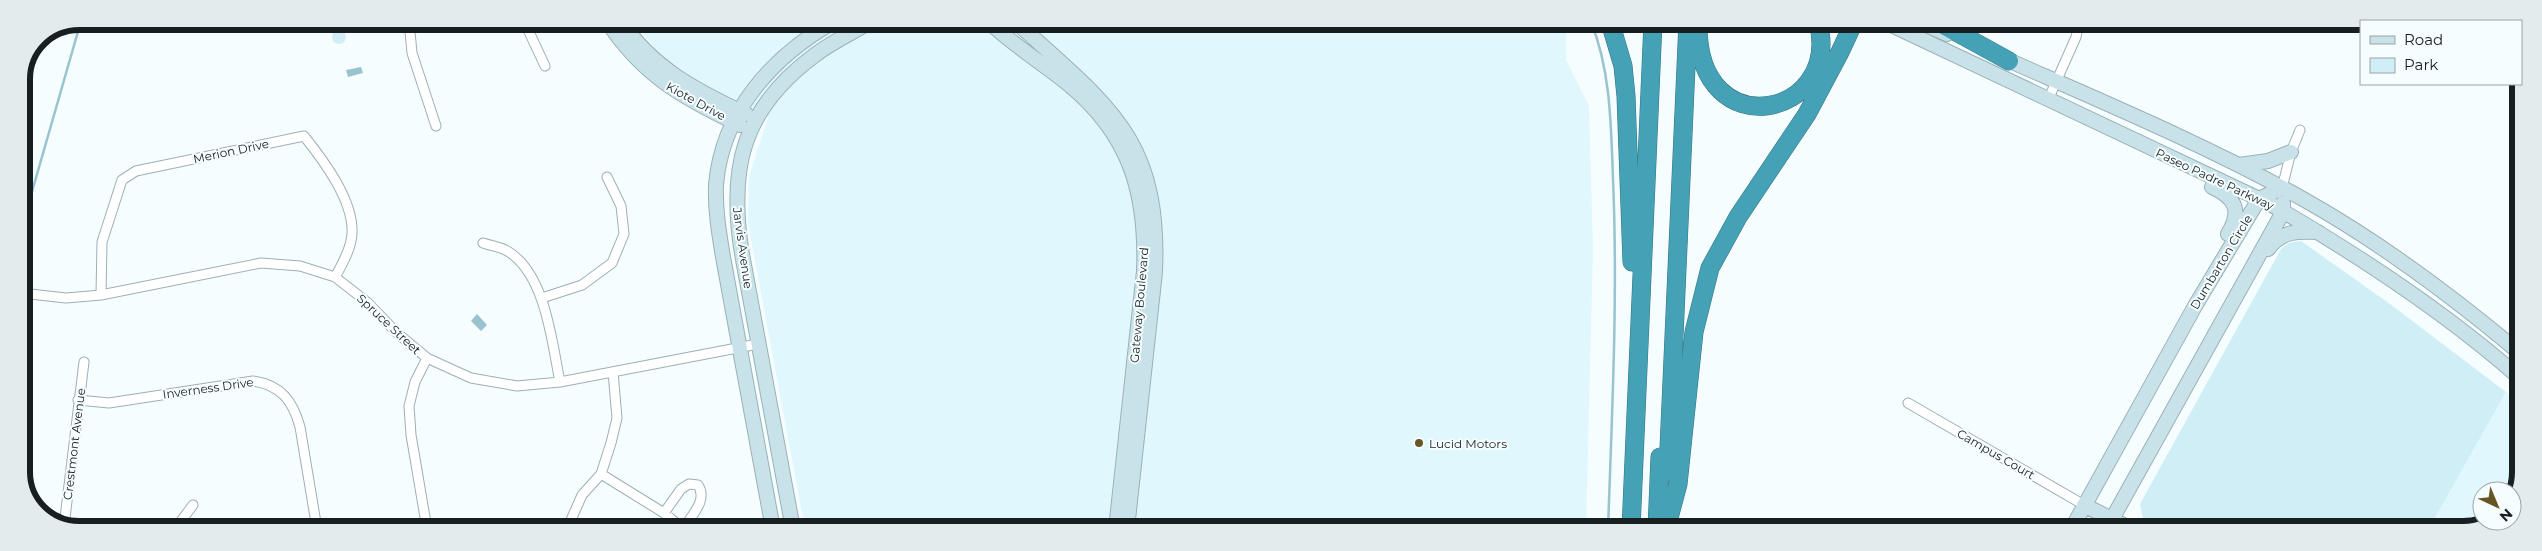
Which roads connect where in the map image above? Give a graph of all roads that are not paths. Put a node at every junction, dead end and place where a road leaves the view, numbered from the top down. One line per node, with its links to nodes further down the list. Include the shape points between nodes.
1 (410, 30): 27 (street, via 412,53)
2 (528, 30): 21 (street)
3 (612, 30): 24 (main road, Kiote Drive, via 640,64 662,82 705,109)
4 (628, 30): 24 (main road, Kiote Drive, via 648,55 669,73)
5 (819, 30): 24 (main road, Jarvis Avenue, via 778,60)
6 (856, 30): 26 (main road, Jarvis Avenue, via 816,54 792,74)
7 (999, 30): 67 (main road, Gateway Boulevard, via 1088,101 1108,125 1135,176 1145,237 1144,271)
8 (1025, 30): 68 (main road, Gateway Boulevard, via 1117,118 1146,172 1153,204 1155,272)
9 (1612, 30): 53 (highway, via 1623,66 1626,96)
10 (1653, 30): 53 (highway)
11 (1679, 30): 70 (highway)
12 (1688, 30): 71 (highway)
13 (1698, 30): 14 (highway, via 1700,56 1711,80 1727,96 1742,104 1758,106 1775,105 1806,85 1816,71 1821,55)
14 (1819, 30)
15 (1850, 30): 72 (highway, via 1807,114 1738,217 1710,268 1694,332 1678,484)
16 (1902, 30): 23 (main road, Paseo Padre Parkway)
17 (1938, 30): 20 (main road, Paseo Padre Parkway)
18 (1953, 30): 20 (highway)
19 (2077, 30): 22 (street)
20 (2010, 61): 22 (main road, Paseo Padre Parkway)
21 (545, 66)
22 (2056, 81): 23 (street); 30 (main road, Paseo Padre Parkway)
23 (2048, 100): 25 (main road, Paseo Padre Parkway)
24 (736, 116): 26 (main road, Kiote Drive); 45 (main road, Jarvis Avenue, via 716,185 717,222)
25 (2095, 123): 33 (main road, Paseo Padre Parkway); 42 (main road, via 2101,133 2228,194 2236,221 2194,295)
26 (753, 124): 43 (main road, Jarvis Avenue, via 736,186 737,220)
27 (436, 126)
28 (2300, 130): 29 (street)
29 (2290, 152): 30 (main road, via 2268,161); 32 (street)
30 (2239, 165): 32 (main road, Paseo Padre Parkway)
31 (607, 177): 41 (street, via 621,206 624,234 612,263 582,285)
32 (2282, 188): 33 (main road); 34 (main road); 44 (main road, Paseo Padre Parkway, via 2397,259)
33 (2258, 199): 34 (main road, Paseo Padre Parkway); 42 (main road, Dumbarton Circle)
34 (2283, 212): 35 (main road, Paseo Padre Parkway); 38 (main road)
35 (2319, 232): 38 (main road, via 2287,234 2275,240); 49 (main road, Paseo Padre Parkway, via 2428,304)
36 (483, 243): 41 (street, via 509,252 527,272)
37 (335, 277): 40 (street, Spruce Street, via 300,266 261,262); 40 (street, Merion Drive, via 352,234 345,198 321,157 304,136 136,171 122,180 102,242); 46 (street, Spruce Street)
38 (2248, 278): 75 (main road)
39 (30, 294): 40 (street, Spruce Street, via 66,298)
40 (101, 294)
41 (542, 298): 50 (street)
42 (2195, 306): 55 (main road, Dumbarton Circle)
43 (758, 344): 45 (street, Spruce Street); 66 (main road, Jarvis Avenue)
44 (2512, 347)
45 (739, 348): 48 (street, Spruce Street); 65 (main road, Jarvis Avenue)
46 (427, 358): 50 (street, Spruce Street, via 471,378 517,386); 61 (street, via 414,382 409,406)
47 (84, 362): 51 (street, Crestmont Avenue)
48 (613, 372): 50 (street, Spruce Street); 54 (street, via 618,418)
49 (2512, 372)
50 (560, 382)
51 (78, 400): 58 (street, Crestmont Avenue); 60 (street, Inverness Drive, via 109,403 253,381 267,382 288,398 296,411)
52 (1908, 403): 55 (street, Campus Court)
53 (1636, 416): 69 (highway)
54 (601, 474): 57 (street); 62 (street, via 582,495)
55 (2084, 505): 73 (main road, Dumbarton Circle); 74 (main road)
56 (192, 506): 59 (street)
57 (664, 513): 63 (street); 64 (street, via 681,489 688,484 698,485 702,501)
58 (65, 518)
59 (181, 521)
60 (316, 521)
61 (425, 521)
62 (571, 521)
63 (674, 521)
64 (688, 521)
65 (771, 521)
66 (791, 521)
67 (1117, 521)
68 (1128, 521)
69 (1631, 521)
70 (1657, 521)
71 (1666, 521)
72 (1668, 521)
73 (2076, 521)
74 (2105, 521)
75 (2111, 521)

